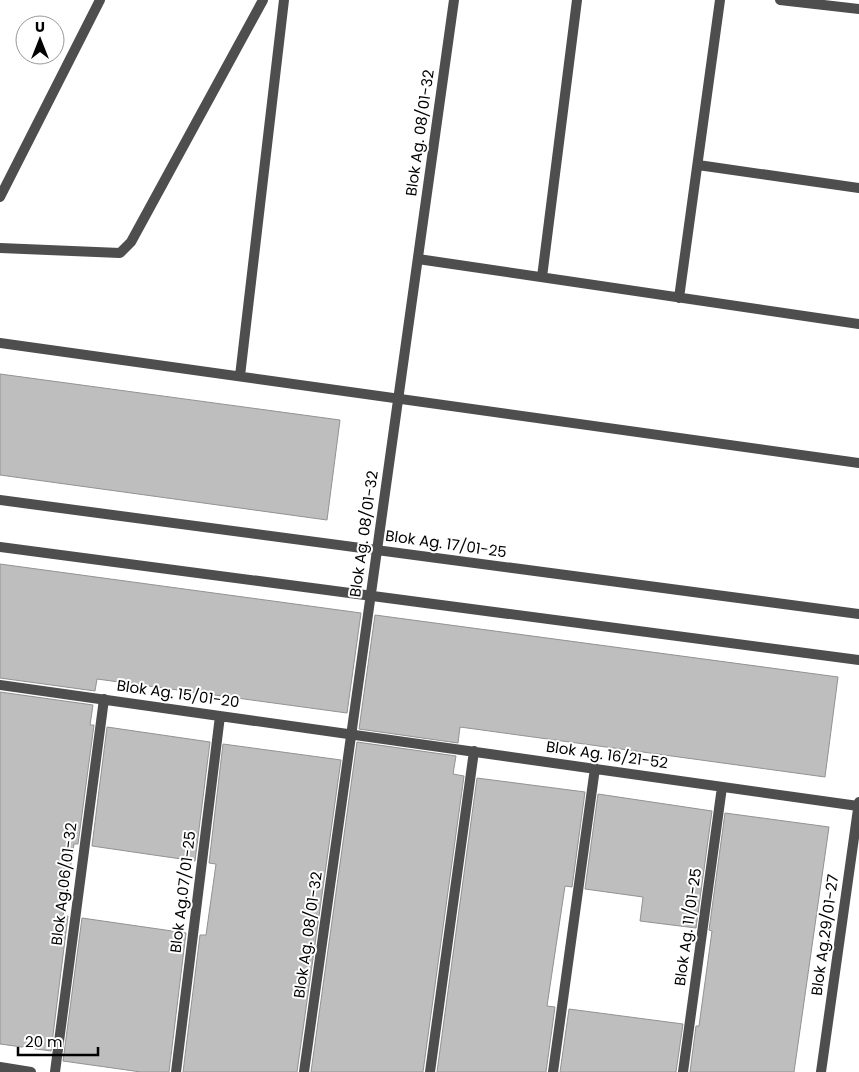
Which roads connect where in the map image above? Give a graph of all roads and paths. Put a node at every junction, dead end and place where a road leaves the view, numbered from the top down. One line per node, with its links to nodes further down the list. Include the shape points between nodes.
1 (100, 0): 11 (street)
2 (263, 0): 12 (street, via 131,242 120,253)
3 (284, 0): 18 (street)
4 (454, 0): 13 (street, Blok Ag. 08/01-32)
5 (577, 0): 14 (street)
6 (720, 0): 9 (street)
7 (780, 0): 8 (street)
8 (859, 9)
9 (698, 165): 10 (street); 15 (street)
10 (859, 188)
11 (0, 197)
12 (0, 248)
13 (418, 259): 14 (street); 19 (street, Blok Ag. 08/01-32)
14 (542, 277): 15 (street)
15 (679, 298): 16 (street)
16 (859, 324)
17 (0, 343): 18 (street)
18 (240, 376): 19 (street)
19 (398, 398): 20 (street); 23 (street, Blok Ag. 08/01-32)
20 (859, 463)
21 (0, 500): 23 (street, Blok Ag. 17/01-25)
22 (0, 547): 24 (street)
23 (377, 550): 24 (street, Blok Ag. 08/01-32); 25 (street, Blok Ag. 17/01-25)
24 (371, 596): 26 (street); 30 (street, Blok Ag. 08/01-32)
25 (859, 614)
26 (859, 660)
27 (0, 684): 28 (street, Blok Ag. 15/01-20)
28 (104, 699): 29 (street, Blok Ag. 15/01-20); 38 (street, Blok Ag.06/01-32)
29 (220, 716): 30 (street, Blok Ag. 15/01-20); 39 (street, Blok Ag.07/01-25)
30 (352, 734): 31 (street, Blok Ag. 16/21-52); 40 (street, Blok Ag. 08/01-32)
31 (474, 751): 32 (street, Blok Ag. 16/21-52); 41 (street)
32 (595, 768): 33 (street, Blok Ag. 16/21-52); 42 (street)
33 (722, 786): 35 (street, Blok Ag. 16/21-52); 43 (street, Blok Ag. 11/01-25)
34 (859, 802): 35 (street, Blok Ag.29/01-27)
35 (858, 806): 44 (street, Blok Ag.29/01-27)
36 (0, 1068): 37 (street)
37 (31, 1072)
38 (55, 1072)
39 (176, 1072)
40 (304, 1072)
41 (430, 1072)
42 (553, 1072)
43 (683, 1072)
44 (821, 1072)

